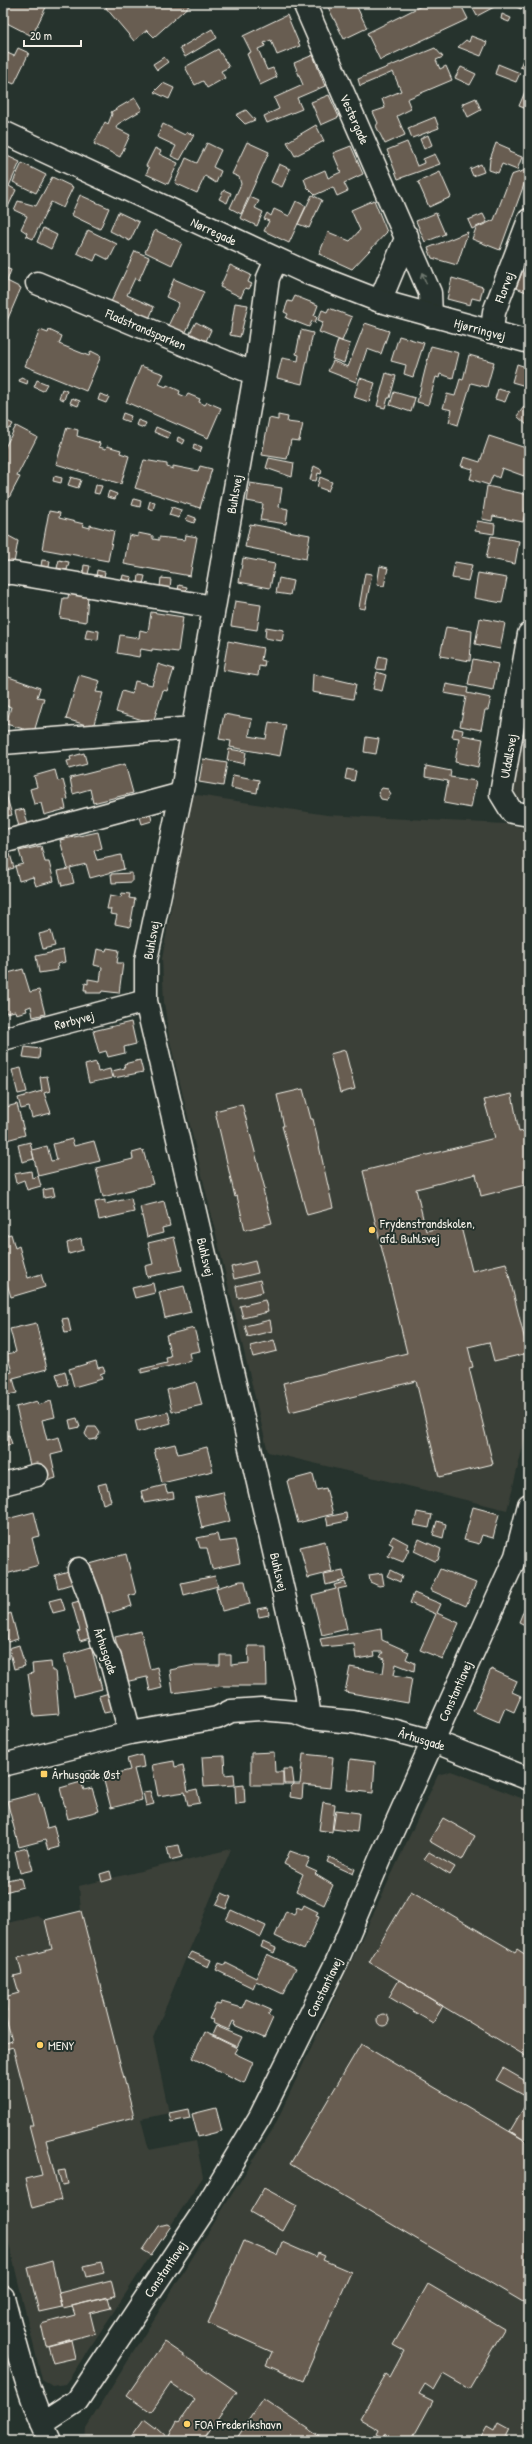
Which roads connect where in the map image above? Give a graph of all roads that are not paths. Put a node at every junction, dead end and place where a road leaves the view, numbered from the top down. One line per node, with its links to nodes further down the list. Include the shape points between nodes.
1 (304, 3): 4 (street, Vestergade)
2 (3, 132): 5 (street, Nørregade)
3 (529, 220): 9 (street, Florvej, via 494,312)
4 (407, 236): 7 (street); 8 (street, Vestergade, one-way to 4, via 430,293)
5 (276, 260): 7 (street, Nørregade); 11 (street, Buhlsvej, via 268,278)
6 (38, 283): 11 (street, Fladstrandsparken)
7 (380, 302): 8 (street, Nørregade)
8 (431, 316): 9 (street, Hjørringvej)
9 (492, 332): 10 (street, Hjørringvej)
10 (529, 342)
11 (255, 374): 13 (street, Buhlsvej)
12 (3, 573): 13 (street, via 13,572)
13 (214, 607): 15 (street, Buhlsvej)
14 (529, 634): 18 (street, Uldallsvej, via 501,794 512,812)
15 (193, 728): 16 (street); 17 (street, Buhlsvej)
16 (3, 743)
17 (181, 794): 19 (street); 20 (street, Buhlsvej, via 146,960)
18 (529, 815)
19 (3, 842)
20 (146, 1001): 21 (street, Rørbyvej); 27 (street, Buhlsvej, via 305,1685)
21 (3, 1040)
22 (37, 1475): 23 (street)
23 (3, 1484)
24 (529, 1505): 25 (street, Constantiavej)
25 (523, 1559): 29 (street, Constantiavej)
26 (79, 1569): 28 (street, Århusgade, via 103,1645 110,1658)
27 (310, 1718): 28 (street, Århusgade, via 293,1724 232,1723 217,1718); 29 (street, Århusgade, via 353,1722)
28 (130, 1734): 30 (street, Århusgade)
29 (433, 1741): 31 (street, Århusgade); 34 (street, Constantiavej, via 337,1961 260,2117 203,2212 77,2401)
30 (3, 1765)
31 (529, 1779)
32 (3, 2297): 33 (street)
33 (11, 2358): 34 (street)
34 (46, 2433)

